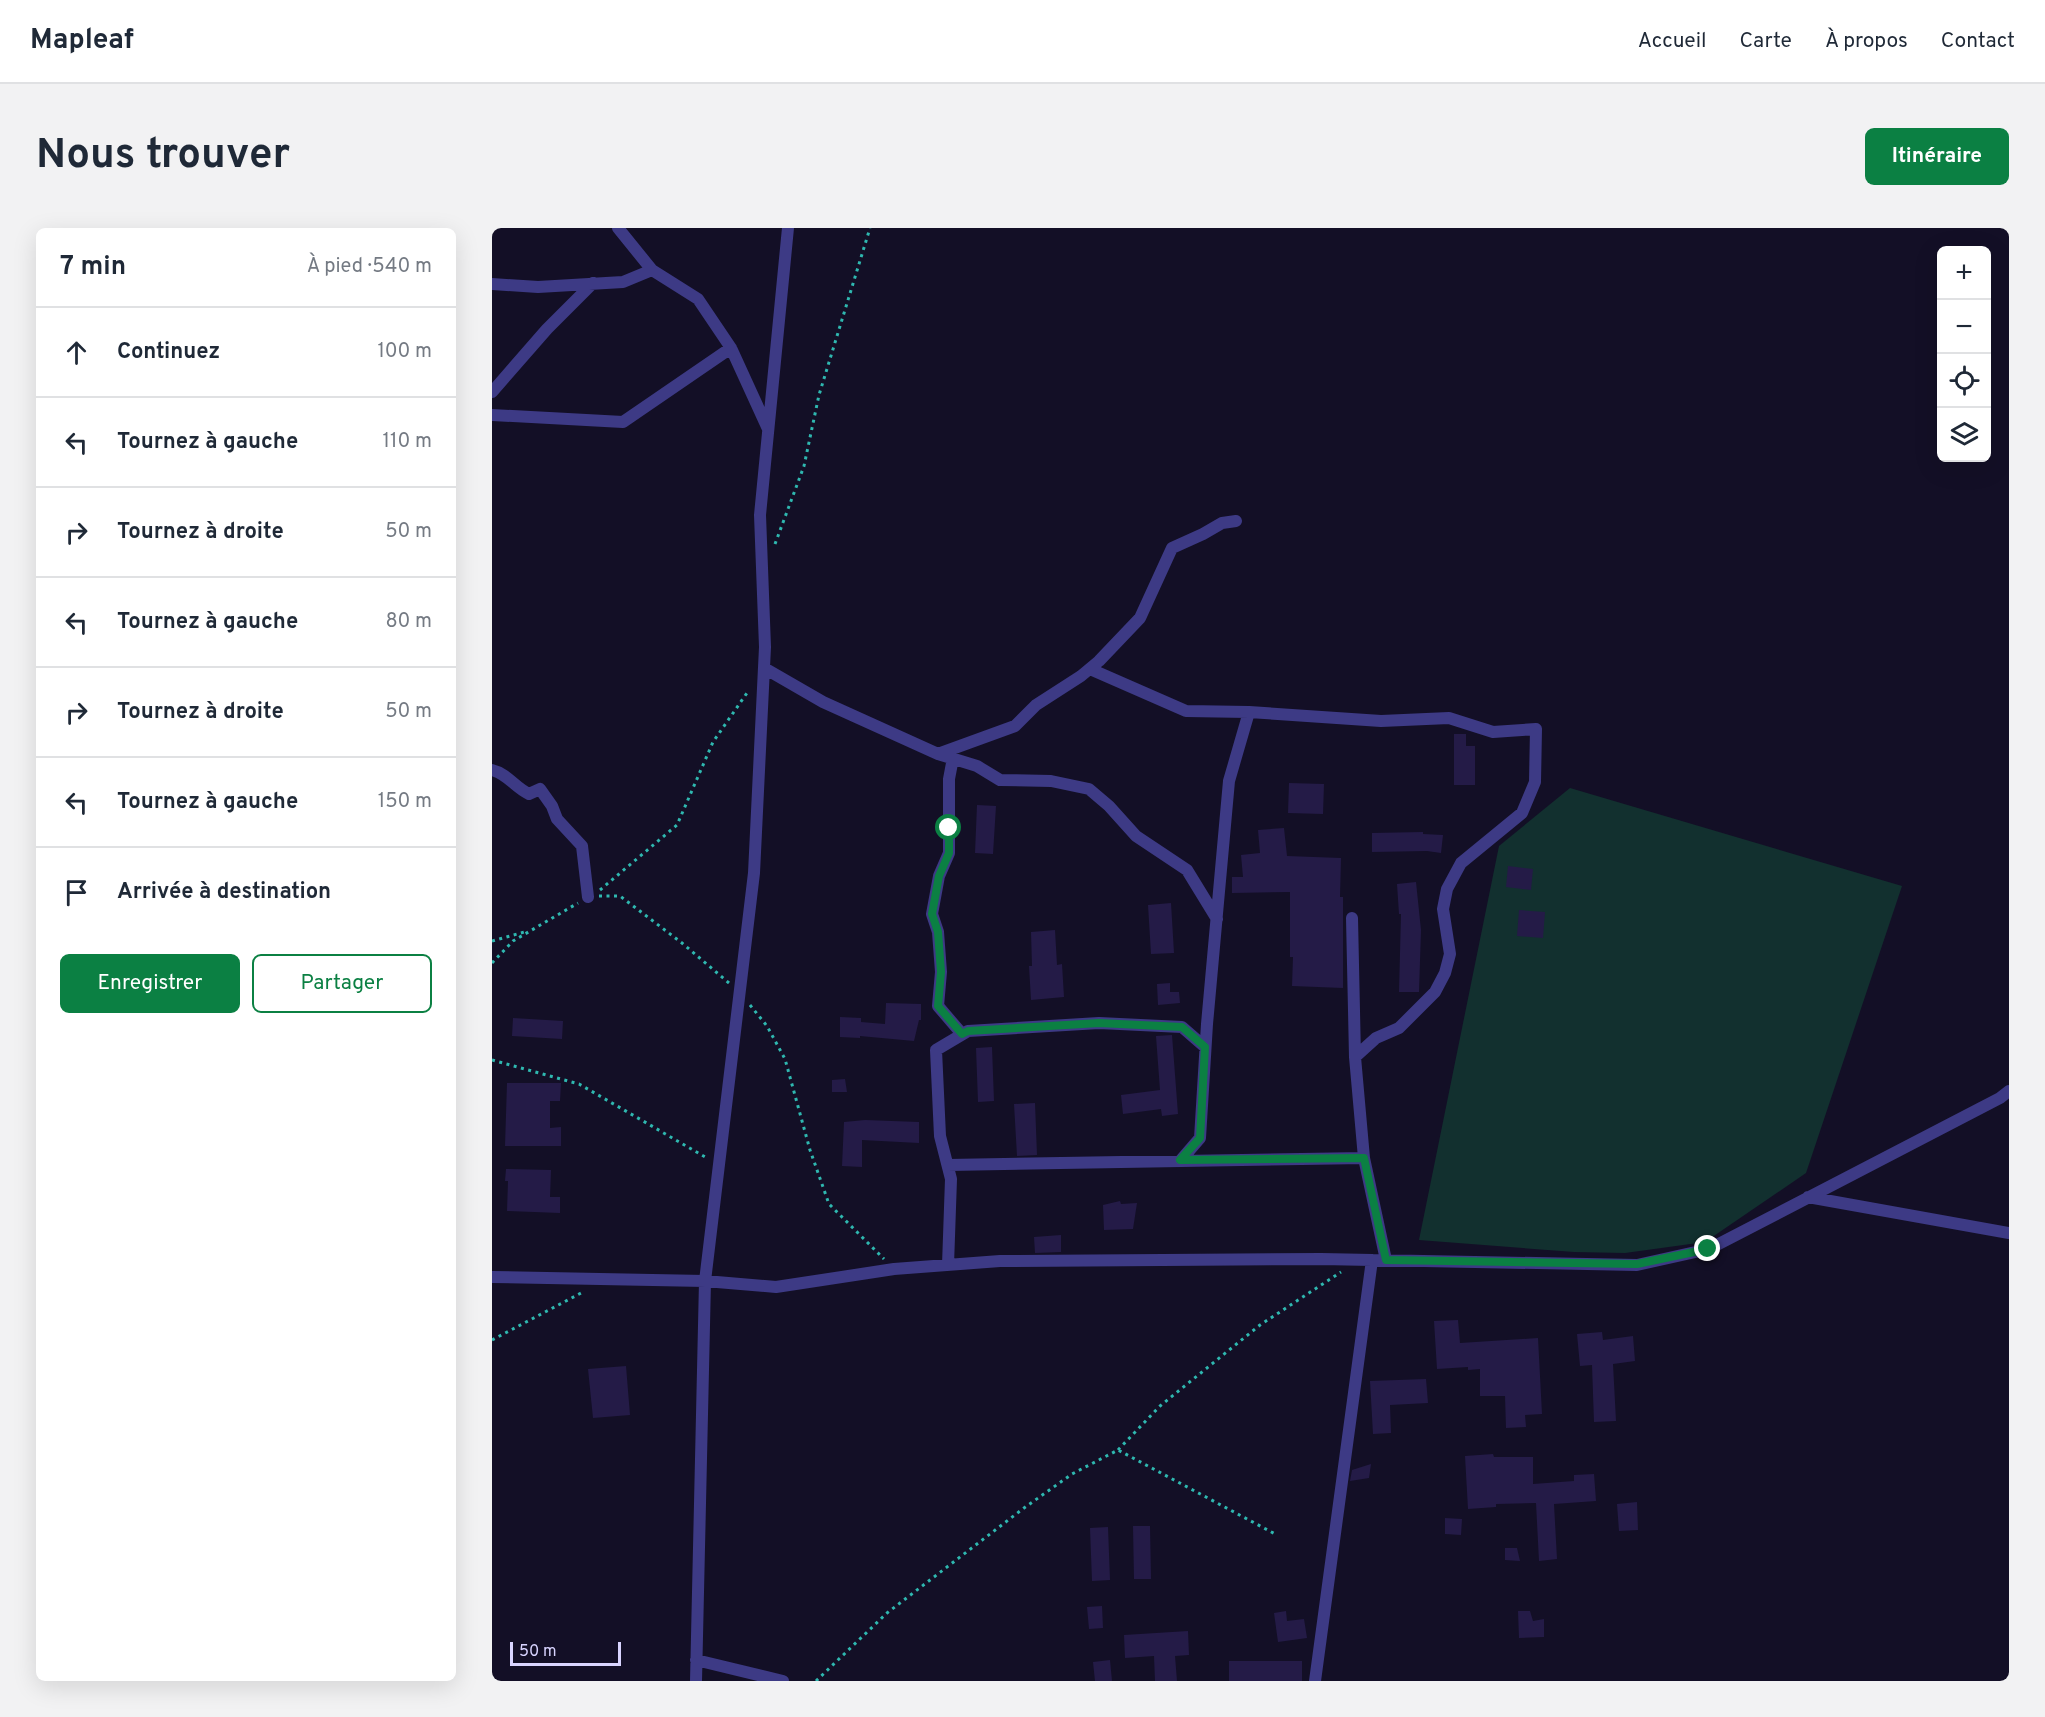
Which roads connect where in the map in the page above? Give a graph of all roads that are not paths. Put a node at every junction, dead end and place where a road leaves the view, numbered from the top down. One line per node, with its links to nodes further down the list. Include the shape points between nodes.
1 (618, 228): 3 (street)
2 (788, 228): 9 (street)
3 (652, 270): 4 (street, via 623,282); 6 (street, via 698,299)
4 (593, 283): 5 (street, via 538,287); 7 (street)
5 (492, 284)
6 (731, 348): 8 (street, via 623,422); 9 (street)
7 (492, 392)
8 (492, 415)
9 (769, 430): 11 (street, via 760,515)
10 (1236, 521): 12 (street, via 1222,523 1172,548 1140,618)
11 (764, 668): 14 (street, via 823,702); 33 (street, via 754,873)
12 (1090, 669): 13 (street, via 1186,711); 14 (street, via 1036,705 1015,726)
13 (1249, 712): 19 (street, via 1229,781); 22 (street, via 1381,721 1449,718 1493,732 1536,729 1535,782 1522,813 1461,863 1447,889 1443,909 1450,954 1435,992 1399,1028 1376,1038)
14 (938, 754): 15 (street)
15 (953, 758): 19 (street, via 1000,780 1051,782 1089,789 1136,836 1187,870); 20 (street, via 949,853 939,876 932,914 938,932 941,972 938,1006)
16 (492, 770): 17 (street, via 502,772 518,789 529,794 540,789 557,819 582,846)
17 (588, 897)
18 (1352, 918): 22 (street)
19 (1216, 919): 21 (street)
20 (962, 1034): 21 (street, via 1099,1023 1182,1027); 26 (street, via 936,1050 940,1136)
21 (1205, 1047): 25 (street, via 1200,1138)
22 (1355, 1057): 24 (street)
23 (2009, 1091): 27 (street)
24 (1364, 1158): 25 (street); 30 (street)
25 (1180, 1160): 26 (street)
26 (948, 1165): 31 (street)
27 (1808, 1197): 28 (street); 30 (street, via 1708,1249 1637,1264)
28 (2008, 1232)
29 (1372, 1260): 30 (street); 31 (street); 37 (street)
30 (1386, 1260)
31 (948, 1265): 33 (street, via 776,1287)
32 (492, 1277): 33 (street)
33 (705, 1281): 34 (street)
34 (696, 1660): 35 (street); 36 (street)
35 (696, 1681)
36 (783, 1681)
37 (1315, 1681)

